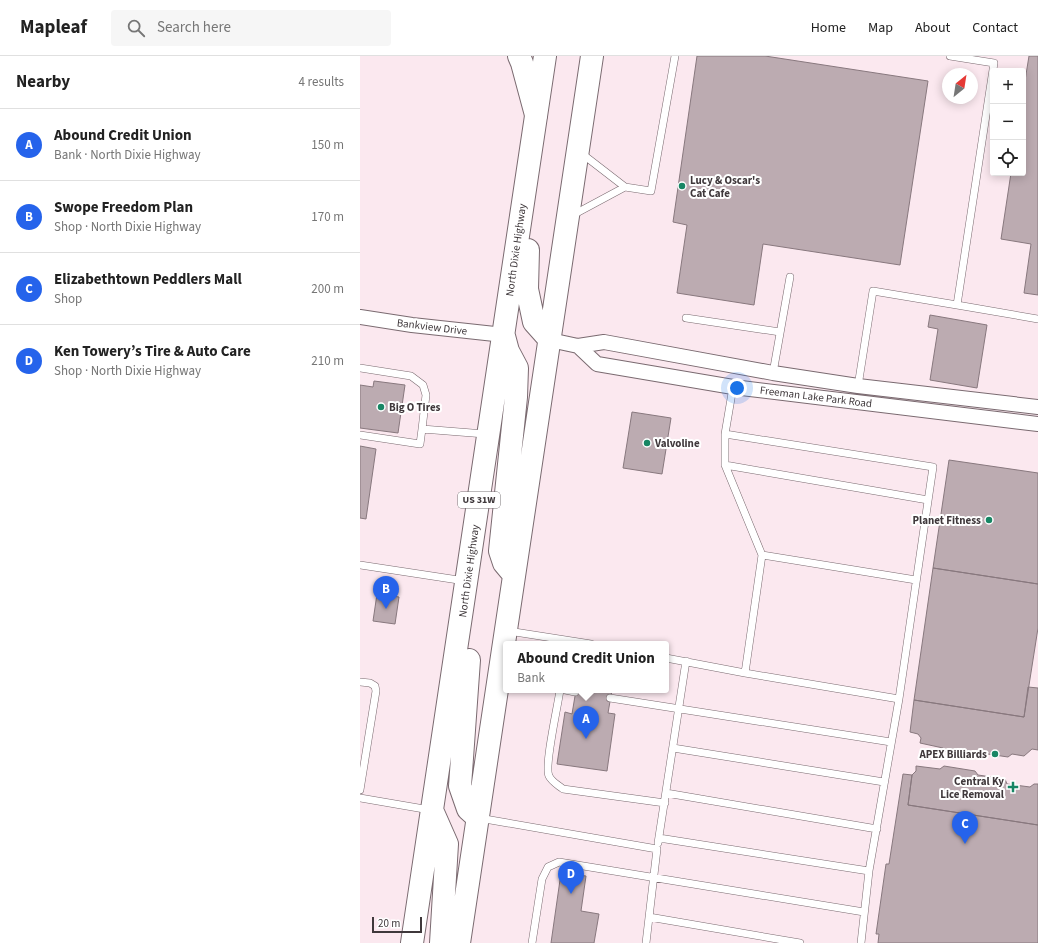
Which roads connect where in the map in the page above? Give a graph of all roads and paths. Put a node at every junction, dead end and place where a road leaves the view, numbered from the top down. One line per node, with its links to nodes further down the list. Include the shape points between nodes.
1 (519, 56): 6 (main road)
2 (545, 56): 6 (main road, North Dixie Highway / US 31W)
3 (592, 56): 7 (main road)
4 (675, 56): 8 (lane, via 651,191)
5 (950, 56): 11 (lane, via 994,63)
6 (535, 120): 16 (main road, North Dixie Highway / US 31W); 17 (main road, via 545,148 527,251 528,289 534,322)
7 (578, 150): 8 (lane); 9 (main road)
8 (625, 187): 9 (lane)
9 (568, 218): 17 (main road)
10 (790, 277): 15 (lane)
11 (957, 305): 14 (lane); 21 (lane, via 873,291)
12 (360, 317): 16 (street, Bankview Drive)
13 (686, 318): 15 (lane)
14 (1038, 319)
15 (780, 332): 20 (lane)
16 (504, 335): 26 (main road, North Dixie Highway / US 31W); 34 (main road, via 508,351 517,368 500,551 504,563)
17 (550, 340): 18 (street, Freeman Lake Park Road); 34 (main road)
18 (578, 346): 20 (street, Freeman Lake Park Road, via 604,342); 22 (street, Freeman Lake Park Road, via 597,364)
19 (360, 368): 25 (lane, via 411,376 423,385 426,395)
20 (773, 373): 21 (street, Freeman Lake Park Road)
21 (858, 386): 23 (street, Freeman Lake Park Road)
22 (733, 387): 24 (street, Freeman Lake Park Road); 27 (lane)
23 (1038, 407)
24 (1038, 424)
25 (422, 429): 26 (lane); 28 (lane, via 420,444)
26 (489, 434): 31 (main road, North Dixie Highway / US 31W)
27 (725, 434): 29 (lane); 30 (lane, via 933,467)
28 (360, 435)
29 (725, 465): 30 (lane); 32 (lane)
30 (928, 500): 35 (lane)
31 (477, 513): 36 (main road, North Dixie Highway / US 31W); 57 (main road, via 488,532 469,658 460,786 468,809)
32 (762, 555): 35 (lane); 43 (lane)
33 (360, 565): 36 (lane)
34 (514, 575): 37 (main road)
35 (916, 580): 47 (lane)
36 (467, 582): 56 (main road, North Dixie Highway / US 31W)
37 (506, 631): 38 (main road); 39 (lane)
38 (505, 641)
39 (562, 641)
40 (503, 651): 57 (main road)
41 (669, 658): 42 (lane)
42 (686, 661): 43 (lane); 48 (lane)
43 (744, 673): 47 (lane)
44 (360, 682): 52 (lane, via 370,683 375,686 376,691)
45 (559, 693): 55 (lane, via 549,755 549,775 554,783 563,789)
46 (610, 698): 48 (lane)
47 (899, 699): 49 (lane)
48 (679, 708): 49 (lane); 50 (lane)
49 (891, 742): 51 (lane)
50 (673, 748): 51 (lane); 53 (lane)
51 (884, 782): 58 (lane)
52 (360, 790)
53 (666, 793): 55 (lane); 58 (lane)
54 (360, 798): 56 (lane)
55 (665, 803): 59 (lane)
56 (432, 810): 65 (main road, North Dixie Highway / US 31W); 66 (main road, via 447,844)
57 (478, 818): 60 (lane); 67 (main road)
58 (877, 829): 61 (lane)
59 (659, 838): 60 (lane); 61 (lane)
60 (657, 849): 62 (lane)
61 (870, 871): 63 (lane)
62 (654, 877): 63 (lane); 64 (lane); 68 (lane, via 560,862 548,867 542,879)
63 (864, 912): 71 (lane)
64 (649, 917): 69 (lane); 70 (lane)
65 (414, 942)
66 (441, 943)
67 (459, 943)
68 (532, 943)
69 (646, 943)
70 (800, 943)
71 (861, 943)

